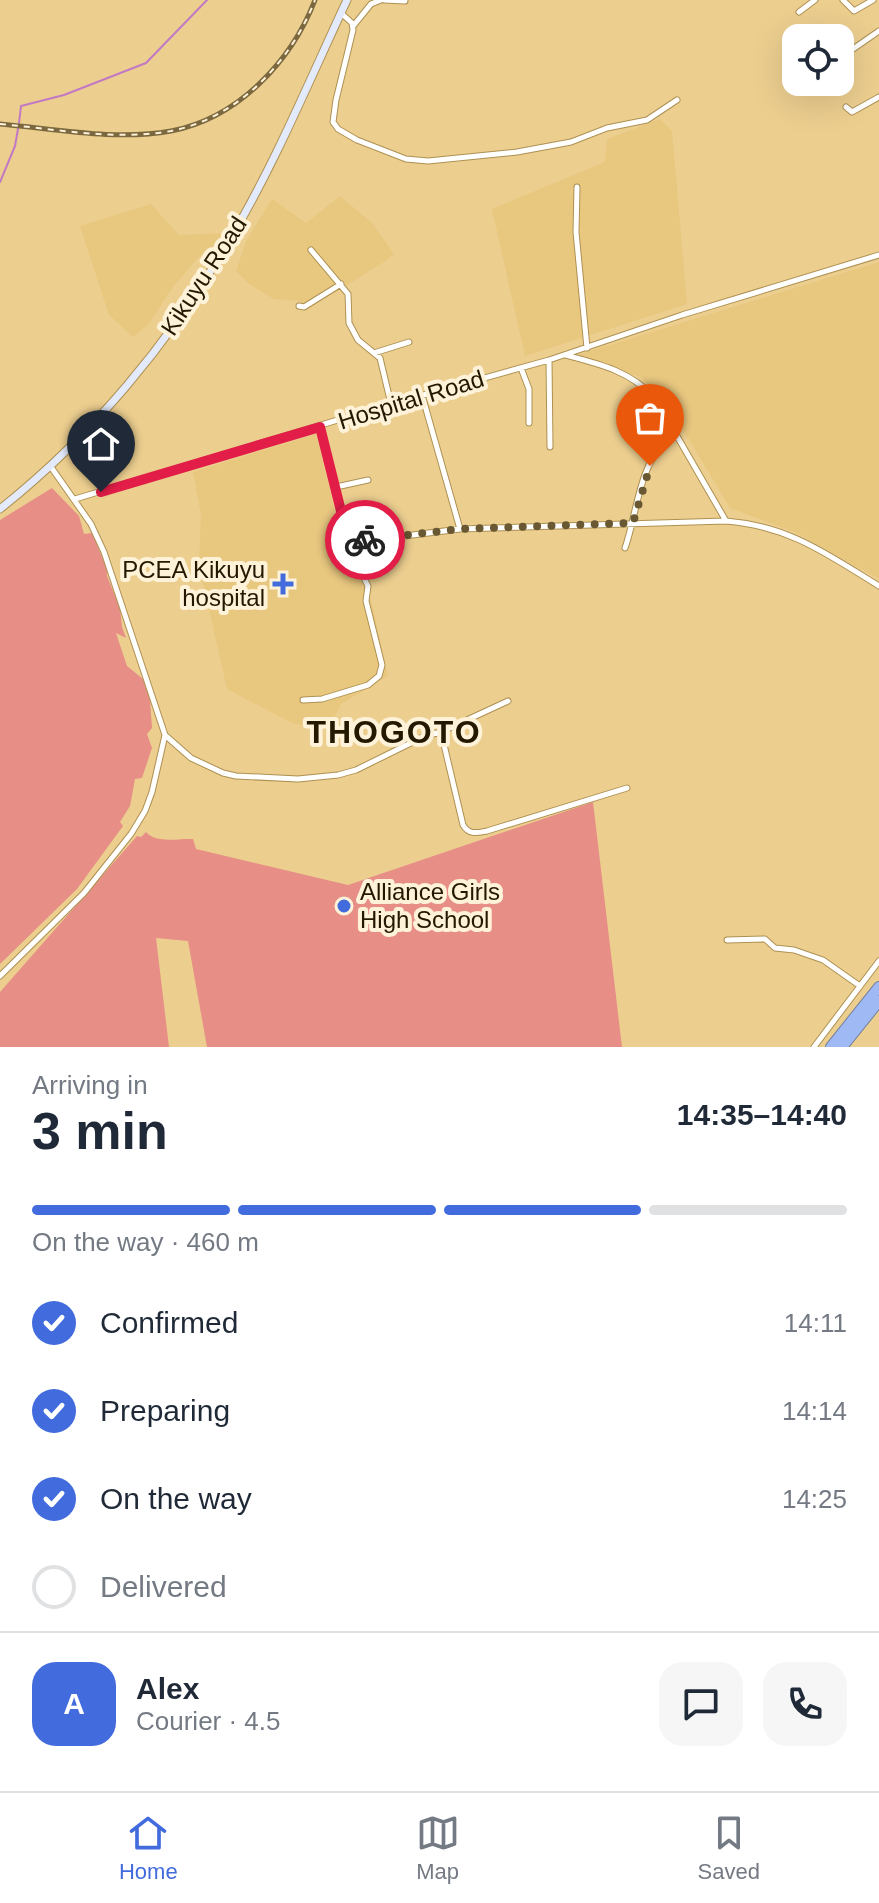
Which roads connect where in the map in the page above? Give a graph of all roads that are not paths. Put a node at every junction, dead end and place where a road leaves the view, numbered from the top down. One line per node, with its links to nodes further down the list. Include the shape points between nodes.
1 (347, 0): 8 (main road, Kikuyu Road)
2 (382, 0): 6 (street); 9 (street, via 371,4)
3 (815, 0): 7 (street)
4 (843, 0): 5 (street, via 854,11)
5 (873, 0)
6 (405, 1)
7 (799, 12)
8 (341, 13): 9 (street); 32 (main road, Kikuyu Road, via 257,191 210,273 111,404)
9 (353, 26): 13 (street, via 333,122 357,140 406,159 517,152 571,142 647,120)
10 (879, 31): 11 (street)
11 (854, 48)
12 (879, 97): 14 (street, via 857,111)
13 (677, 100)
14 (846, 107)
15 (577, 187): 21 (street)
16 (311, 250): 18 (street)
17 (879, 255): 21 (street, Hospital Road)
18 (341, 284): 19 (street); 22 (street, via 349,299 349,323)
19 (299, 306)
20 (409, 342): 22 (street)
21 (587, 348): 23 (street, Hospital Road)
22 (374, 353): 27 (street)
23 (564, 355): 24 (street, Hospital Road); 37 (street, via 621,371 649,390)
24 (549, 360): 25 (street, Hospital Road); 31 (street)
25 (521, 368): 26 (street, Hospital Road); 28 (street, via 529,389)
26 (422, 395): 27 (street, Hospital Road); 39 (street)
27 (391, 404): 29 (street, Hospital Road)
28 (529, 423)
29 (320, 427): 34 (street); 35 (street, Hospital Road)
30 (664, 444): 38 (street, via 643,483)
31 (550, 447)
32 (51, 467): 35 (street); 36 (main road, Kikuyu Road)
33 (368, 480): 34 (street)
34 (336, 487): 40 (street)
35 (75, 499): 46 (street, via 116,583)
36 (0, 509)
37 (726, 521): 38 (street); 42 (street, via 782,531)
38 (633, 523): 39 (street); 41 (street)
39 (460, 529): 40 (street)
40 (349, 543): 43 (street, via 368,586 366,601 382,670 368,685)
41 (625, 548)
42 (879, 586)
43 (303, 700)
44 (508, 701): 45 (street)
45 (441, 732): 46 (street, via 356,770 298,779 223,773 191,758); 47 (street, via 463,825 471,833)
46 (165, 735): 50 (street, via 152,792 131,834 70,910)
47 (627, 788)
48 (727, 940): 51 (street, via 765,939 775,948 823,960)
49 (879, 961): 51 (street)
50 (0, 976)
51 (860, 986): 54 (street)
52 (879, 987): 55 (highway)
53 (879, 1001): 56 (highway)
54 (814, 1047)
55 (831, 1047)
56 (842, 1047)

